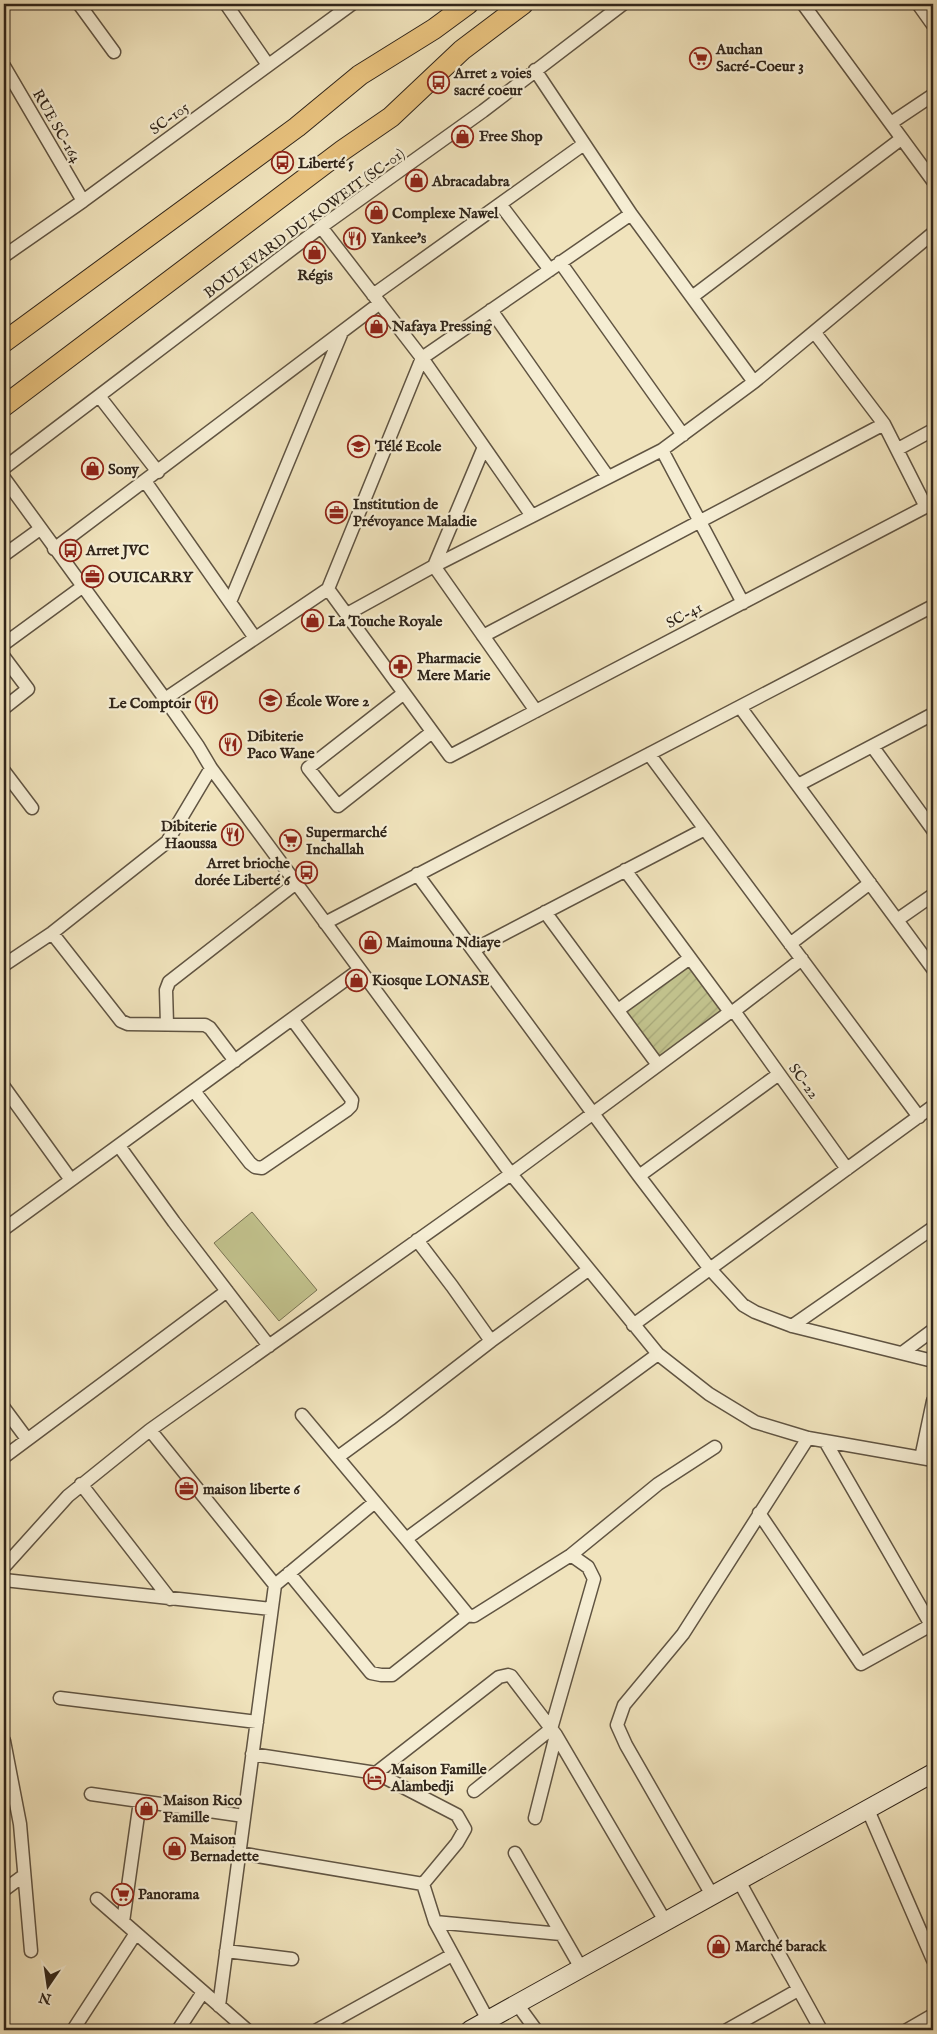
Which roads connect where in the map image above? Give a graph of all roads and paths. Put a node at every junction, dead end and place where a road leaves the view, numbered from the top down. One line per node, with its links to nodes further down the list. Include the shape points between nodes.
1 (78, 4): 10 (street)
2 (226, 4): 11 (street)
3 (352, 4): 11 (street, SC-105)
4 (468, 4): 31 (main road, via 360,75 297,126)
5 (523, 4): 35 (main road, via 462,50 391,117 342,150)
6 (622, 4): 13 (street, BOULEVARD DU KOWEIT (SC-01))
7 (803, 4): 15 (street)
8 (918, 4): 9 (street)
9 (933, 25)
10 (114, 52)
11 (268, 65): 19 (street, SC-105)
12 (4, 66): 19 (street, RUE SC-164)
13 (535, 70): 17 (street); 22 (street, BOULEVARD DU KOWEIT (SC-01), via 419,159)
14 (933, 94): 15 (street)
15 (891, 123): 16 (street)
16 (901, 139): 18 (street); 26 (street)
17 (584, 144): 20 (street); 21 (street)
18 (933, 181)
19 (83, 201): 24 (street, SC-105)
20 (500, 204): 25 (street); 27 (street)
21 (631, 214): 25 (street); 26 (street)
22 (321, 227): 27 (street); 34 (street, BOULEVARD DU KOWEIT (SC-01))
23 (933, 234): 30 (street)
24 (4, 256)
25 (555, 266): 28 (street); 38 (street)
26 (692, 297): 33 (street)
27 (376, 299): 29 (street); 32 (street)
28 (491, 310): 32 (street); 44 (street)
29 (342, 332): 43 (street); 56 (street)
30 (815, 332): 33 (street); 36 (street)
31 (4, 342)
32 (422, 358): 39 (street); 55 (street)
33 (754, 382): 38 (street)
34 (99, 396): 42 (street, BOULEVARD DU KOWEIT (SC-01)); 43 (street)
35 (4, 406)
36 (884, 424): 40 (street); 49 (street)
37 (933, 430): 40 (street)
38 (684, 435): 41 (street)
39 (484, 446): 48 (street); 53 (street)
40 (898, 448): 47 (street)
41 (662, 450): 44 (street); 49 (street)
42 (4, 468)
43 (158, 472): 46 (street)
44 (608, 477): 48 (street)
45 (4, 478): 50 (street)
46 (146, 482): 51 (street); 56 (street)
47 (929, 505): 57 (street, SC-41)
48 (532, 516): 53 (street)
49 (700, 522): 57 (street); 60 (street)
50 (40, 529): 51 (street); 52 (street)
51 (54, 549): 54 (street)
52 (4, 555)
53 (434, 566): 59 (street); 60 (street)
54 (82, 587): 62 (street); 65 (street)
55 (328, 589): 59 (street); 61 (street)
56 (230, 602): 61 (street)
57 (743, 603): 68 (street, SC-41)
58 (933, 606): 66 (street)
59 (347, 614): 64 (street)
60 (483, 636): 68 (street)
61 (255, 638): 65 (street)
62 (4, 644)
63 (4, 657): 67 (street, via 28,689)
64 (404, 693): 70 (street); 70 (street, via 308,768 338,806)
65 (165, 699): 73 (street)
66 (740, 707): 72 (street); 75 (street)
67 (4, 708)
68 (536, 711): 70 (street, SC-41, via 450,756)
69 (933, 714): 71 (street)
70 (432, 732)
71 (872, 746): 75 (street); 78 (street)
72 (649, 754): 77 (street); 80 (street)
73 (211, 768): 81 (street); 87 (street, via 167,842)
74 (4, 771): 76 (street)
75 (798, 785): 82 (street)
76 (32, 808)
77 (706, 829): 79 (street); 88 (street)
78 (933, 830)
79 (625, 870): 84 (street); 90 (street, SC-22)
80 (417, 874): 86 (street); 89 (street)
81 (296, 883): 86 (street); 98 (street, via 169,982 166,990)
82 (870, 883): 85 (street); 88 (street)
83 (933, 895): 85 (street)
84 (545, 912): 89 (street); 95 (street)
85 (897, 920): 93 (street)
86 (325, 923): 94 (street)
87 (52, 933): 92 (street); 98 (street, via 121,1021 128,1024)
88 (790, 944): 91 (street)
89 (473, 950): 105 (street)
90 (690, 958): 95 (street); 96 (street, SC-22)
91 (802, 959): 96 (street); 106 (street)
92 (4, 965)
93 (933, 969)
94 (359, 970): 97 (street); 109 (street)
95 (618, 1010): 100 (street)
96 (732, 1012): 100 (street); 101 (street, SC-22)
97 (292, 1019): 99 (street); 103 (street, via 352,1100 347,1110 262,1168 250,1163)
98 (167, 1024): 99 (street, via 199,1024 210,1028)
99 (235, 1061): 103 (street)
100 (658, 1065): 105 (street)
101 (779, 1074): 108 (street, SC-22); 110 (street)
102 (4, 1087): 111 (street)
103 (194, 1091): 107 (street)
104 (933, 1106): 106 (street)
105 (593, 1113): 109 (street); 110 (street)
106 (919, 1117): 108 (street)
107 (119, 1146): 111 (street); 117 (street)
108 (847, 1169): 115 (street)
109 (511, 1174): 114 (street); 116 (street)
110 (639, 1176): 115 (street)
111 (71, 1180): 113 (street)
112 (933, 1228): 119 (street)
113 (4, 1229)
114 (417, 1240): 121 (street); 122 (street)
115 (710, 1269): 118 (street); 119 (street, via 743,1305)
116 (588, 1270): 118 (street); 121 (street)
117 (227, 1291): 122 (street); 131 (street)
118 (633, 1325): 124 (street)
119 (792, 1326): 123 (street)
120 (933, 1330): 123 (street)
121 (491, 1341): 135 (street)
122 (269, 1346): 129 (street)
123 (902, 1353): 125 (street)
124 (658, 1354): 130 (street, via 709,1394 755,1422); 140 (street)
125 (933, 1360)
126 (933, 1401): 136 (street)
127 (4, 1408): 131 (street)
128 (302, 1415): 135 (street)
129 (150, 1430): 137 (street); 145 (street)
130 (808, 1438): 132 (street); 139 (street)
131 (27, 1439): 134 (street)
132 (825, 1441): 136 (street); 149 (street)
133 (715, 1447): 141 (street, via 658,1484)
134 (4, 1457)
135 (338, 1457): 138 (street)
136 (927, 1459)
137 (81, 1484): 142 (street, via 57,1506); 146 (street)
138 (375, 1502): 140 (street); 143 (street)
139 (759, 1513): 149 (street, via 861,1664); 170 (street, via 683,1634 624,1706 617,1725)
140 (406, 1539): 148 (street)
141 (571, 1555): 148 (street, via 474,1616); 152 (street, via 588,1567 594,1579)
142 (4, 1567)
143 (289, 1573): 145 (street); 148 (street, via 371,1672 381,1675 392,1675)
144 (4, 1580): 146 (street)
145 (275, 1585): 147 (street)
146 (170, 1599): 147 (street)
147 (271, 1609): 151 (street)
148 (468, 1616)
149 (932, 1624)
150 (60, 1698): 151 (street)
151 (257, 1722): 154 (street)
152 (553, 1732): 156 (street, via 511,1676 503,1675); 158 (street); 163 (street); 174 (street)
153 (4, 1741): 155 (street)
154 (252, 1754): 156 (street); 162 (street)
155 (7, 1769): 166 (street, via 20,1824)
156 (376, 1773): 168 (street, via 457,1815 465,1829)
157 (933, 1773): 161 (street)
158 (474, 1791)
159 (91, 1794): 160 (street)
160 (140, 1801): 162 (street); 172 (street)
161 (868, 1810): 167 (street); 181 (street)
162 (244, 1816): 164 (street)
163 (535, 1818)
164 (239, 1853): 168 (street); 177 (street)
165 (515, 1853): 176 (street)
166 (23, 1876): 169 (street); 178 (street)
167 (739, 1880): 170 (street); 183 (street)
168 (423, 1884): 173 (street)
169 (4, 1890)
170 (712, 1896): 174 (street)
171 (97, 1899): 172 (street)
172 (123, 1922): 175 (street)
173 (435, 1922): 176 (street); 179 (street)
174 (665, 1922): 182 (street)
175 (136, 1933): 184 (street); 189 (street)
176 (561, 1934): 182 (street)
177 (226, 1951): 180 (street); 186 (street)
178 (31, 1952)
179 (452, 1955): 188 (street); 192 (street)
180 (292, 1959)
181 (933, 1960)
182 (581, 1968): 185 (street)
183 (798, 1990): 195 (street); 196 (street)
184 (203, 1992): 186 (street); 190 (street)
185 (517, 2004): 188 (street); 194 (street)
186 (219, 2006): 191 (street)
187 (933, 2015): 197 (street)
188 (488, 2020): 193 (street)
189 (73, 2030)
190 (178, 2030)
191 (247, 2030)
192 (318, 2030)
193 (470, 2030)
194 (536, 2030)
195 (727, 2030)
196 (821, 2030)
197 (907, 2030)

